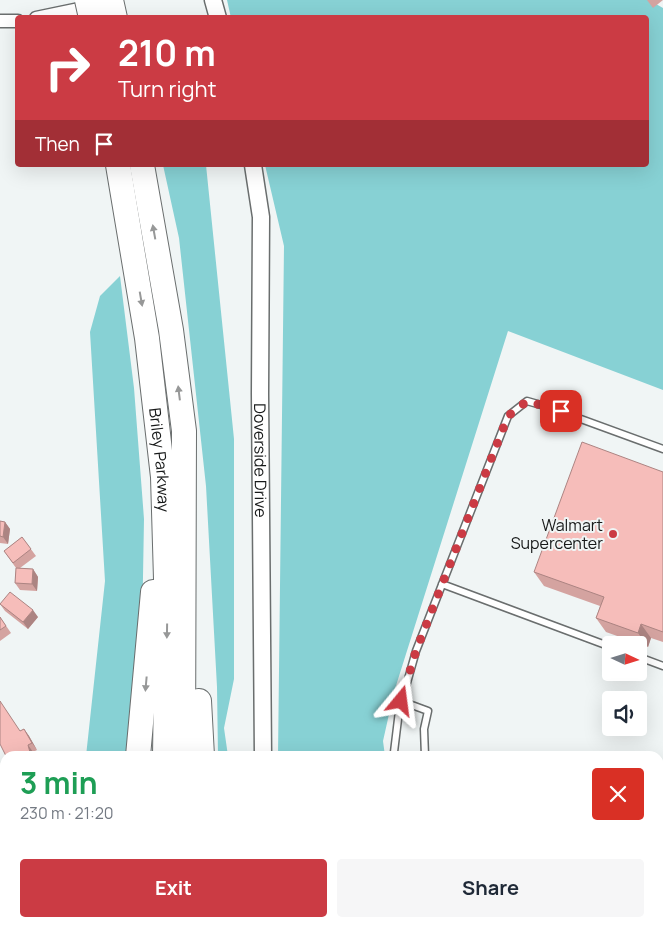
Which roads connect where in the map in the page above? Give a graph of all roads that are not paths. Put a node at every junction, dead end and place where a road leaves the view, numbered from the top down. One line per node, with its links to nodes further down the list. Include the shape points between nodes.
1 (87, 0): 6 (highway, bridge)
2 (111, 0): 7 (highway, bridge)
3 (121, 0): 5 (street)
4 (213, 0): 8 (street)
5 (50, 15)
6 (90, 15)
7 (114, 15)
8 (217, 15)
9 (0, 21): 10 (street)
10 (15, 21)
11 (118, 167): 14 (highway, Briley Parkway, one-way to 14)
12 (142, 167): 15 (highway, Briley Parkway, one-way to 12, via 171,330)
13 (253, 167): 26 (street, Doverside Drive, via 261,217)
14 (147, 338): 22 (highway, one-way to 22, via 153,594); 23 (highway, Briley Parkway, one-way to 23, via 163,478 168,613)
15 (184, 431): 24 (highway, Briley Parkway); 25 (highway, via 194,539)
16 (663, 449): 17 (lane, via 527,401 508,416)
17 (442, 584): 18 (lane); 21 (lane)
18 (602, 644)
19 (648, 660): 20 (lane)
20 (663, 666)
21 (401, 701): 27 (lane); 28 (lane, via 428,711 424,729)
22 (138, 751)
23 (165, 751)
24 (183, 751)
25 (202, 751)
26 (264, 751)
27 (395, 751)
28 (425, 751)

